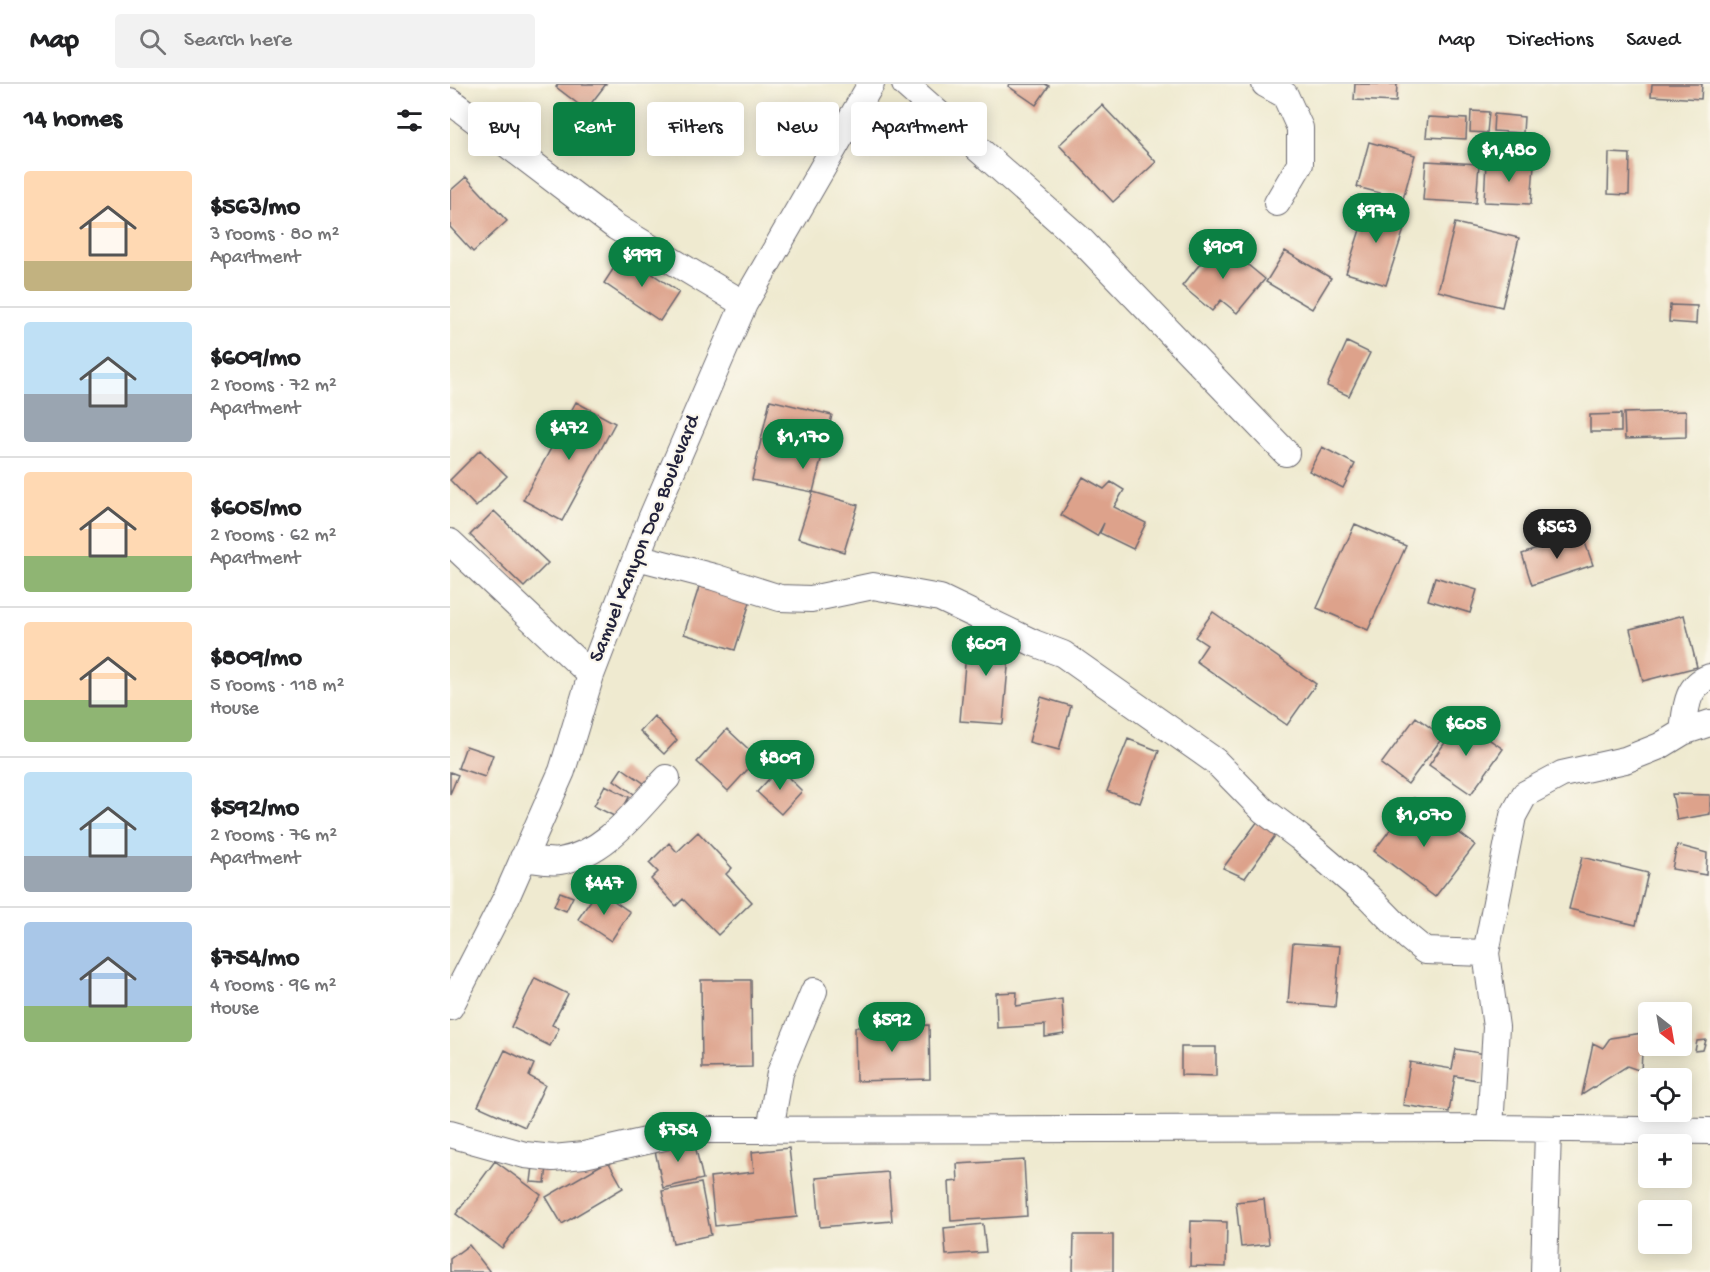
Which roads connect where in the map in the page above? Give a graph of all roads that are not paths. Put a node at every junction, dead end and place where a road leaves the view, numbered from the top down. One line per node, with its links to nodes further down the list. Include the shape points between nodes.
1 (871, 84): 6 (street, Samuel Kanyon Doe Boulevard)
2 (905, 84): 7 (street, via 1081,240)
3 (1265, 84): 5 (street, via 1285,95 1300,128 1300,164)
4 (450, 101): 6 (street, via 616,227)
5 (1277, 203)
6 (744, 304): 9 (street, Samuel Kanyon Doe Boulevard)
7 (1286, 453)
8 (450, 542): 10 (street)
9 (637, 557): 10 (street, Samuel Kanyon Doe Boulevard); 16 (street, via 780,598 811,599 873,586 940,598 1063,654 1215,761 1263,810 1370,897 1425,951)
10 (591, 675): 15 (street, Samuel Kanyon Doe Boulevard, via 562,771)
11 (1710, 677): 13 (street, via 1700,680 1687,699)
12 (1710, 723): 13 (street)
13 (1683, 732): 16 (street, via 1625,760 1562,774 1525,794 1513,816)
14 (667, 778): 15 (street, via 605,843 558,862)
15 (523, 858): 18 (street, Samuel Kanyon Doe Boulevard)
16 (1486, 953): 19 (street, via 1496,1027)
17 (814, 991): 20 (street, via 780,1073)
18 (450, 1007)
19 (1490, 1128): 20 (street); 21 (street)
20 (770, 1130): 23 (street, via 695,1130 584,1155 553,1158 525,1155)
21 (1548, 1130): 22 (street); 24 (street)
22 (1710, 1131)
23 (450, 1134)
24 (1544, 1272)

